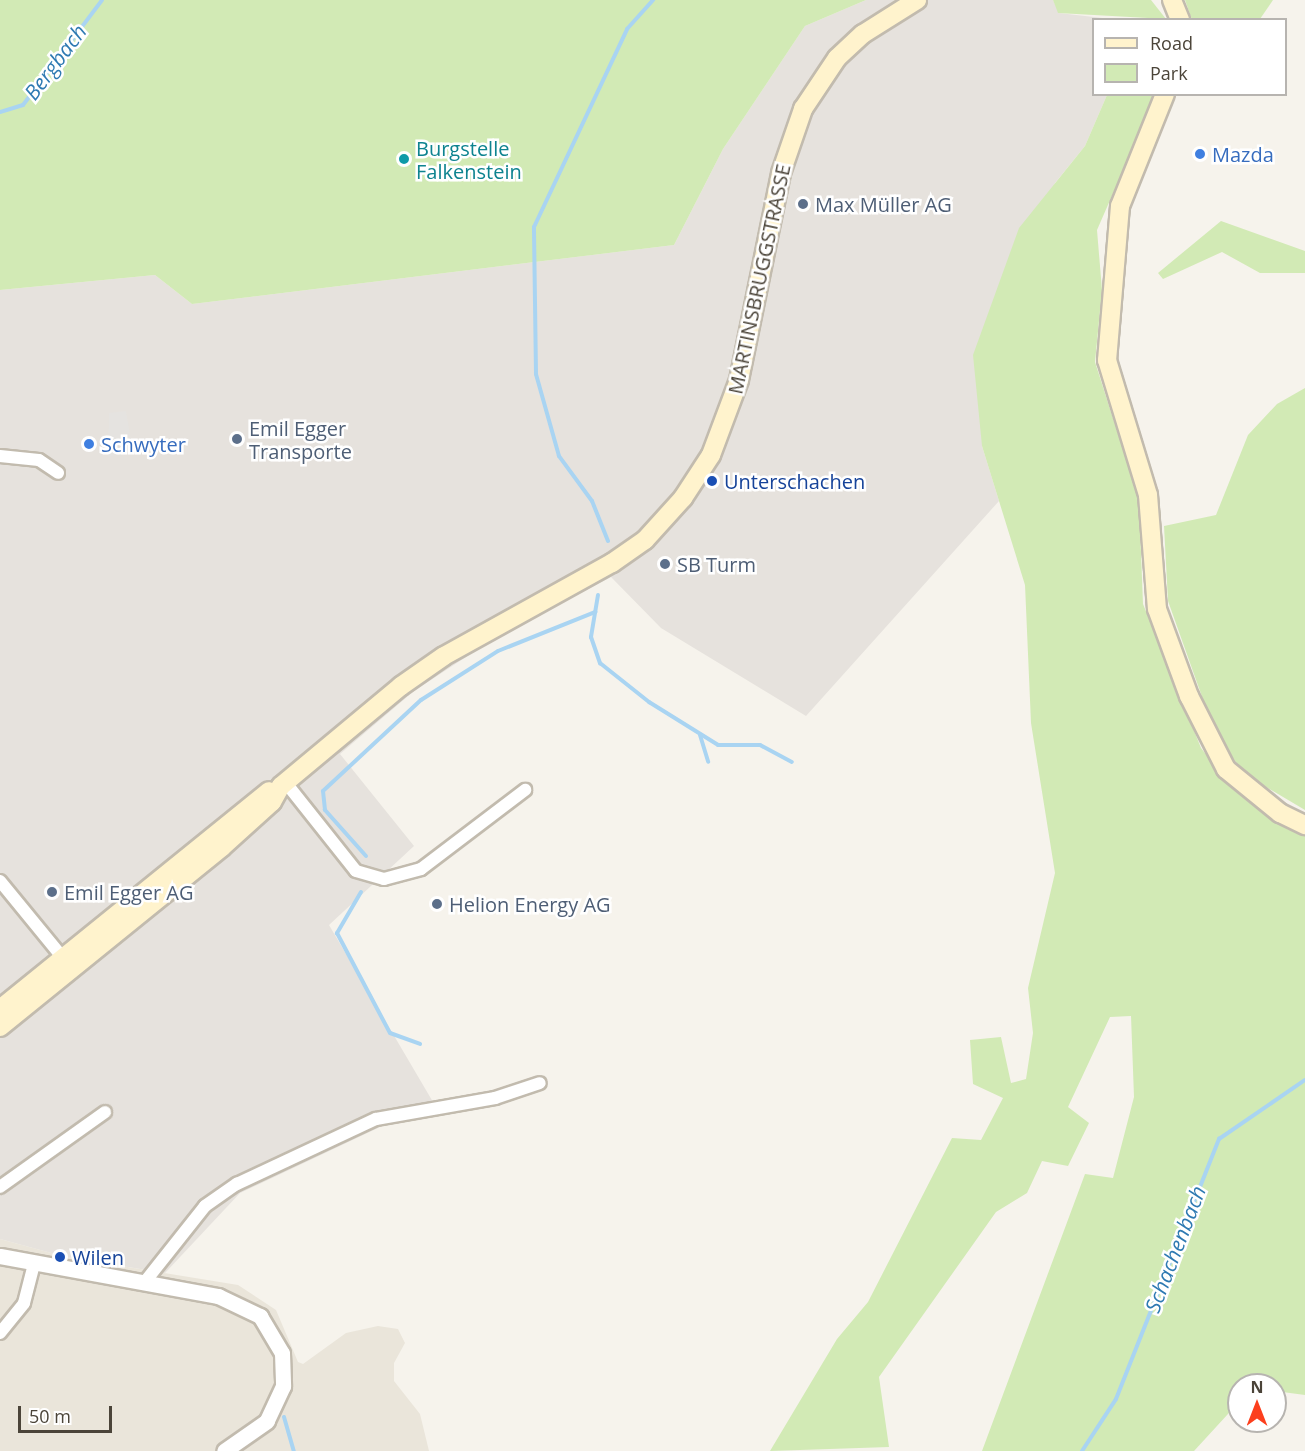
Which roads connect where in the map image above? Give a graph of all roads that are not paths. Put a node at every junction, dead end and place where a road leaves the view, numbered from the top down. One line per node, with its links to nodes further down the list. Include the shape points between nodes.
1 (917, 0): 7 (main road, MARTINSBRUGGSTRASSE, via 863,34 837,58 803,109 781,172 739,380 711,455 683,498 645,540 612,563 426,667)
2 (1172, 0): 3 (main road)
3 (1179, 18)
4 (1164, 96): 9 (main road, via 1120,206 1107,360 1148,495 1157,609 1189,696 1226,769 1280,813)
5 (0, 456): 6 (street, via 39,460)
6 (58, 472)
7 (284, 784): 8 (street, via 356,871 384,879 421,868); 11 (main road, MARTINSBRUGGSTRASSE, via 272,802 222,847)
8 (525, 790)
9 (1305, 825)
10 (0, 881): 11 (street)
11 (68, 962): 12 (main road, MARTINSBRUGGSTRASSE); 13 (main road, MARTINSBRUGGSTRASSE)
12 (0, 1010)
13 (0, 1028)
14 (540, 1083): 19 (street, via 495,1098 376,1119 237,1184 205,1206)
15 (105, 1112): 16 (street)
16 (0, 1187)
17 (0, 1256): 18 (street)
18 (34, 1264): 19 (street); 20 (street, via 24,1303)
19 (144, 1284): 21 (street, via 230,1299 260,1316 274,1332 285,1373 277,1405 257,1432)
20 (0, 1333)
21 (224, 1451)

